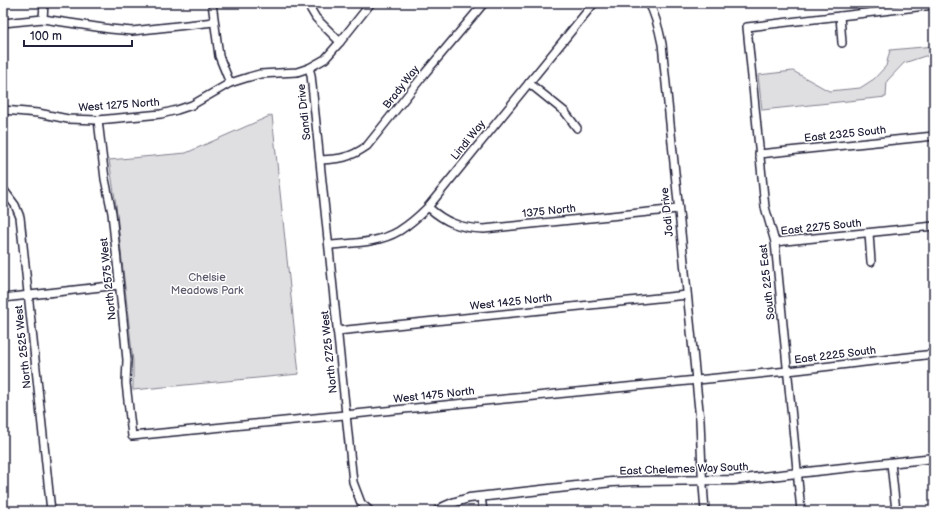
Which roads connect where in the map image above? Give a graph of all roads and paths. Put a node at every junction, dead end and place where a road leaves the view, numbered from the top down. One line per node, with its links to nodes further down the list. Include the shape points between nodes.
1 (44, 3): 10 (street)
2 (212, 3): 11 (street)
3 (307, 3): 13 (street, via 316,18)
4 (372, 3): 13 (street, Sandi Drive)
5 (484, 3): 23 (street, Brady Way, via 367,146 355,155)
6 (594, 3): 17 (street, Lindi Way)
7 (649, 3): 26 (street, Jodi Drive, via 659,25 662,44)
8 (934, 5): 9 (street)
9 (840, 16): 14 (street); 22 (street, South 225 East, via 747,27)
10 (43, 19): 11 (street, via 132,31); 12 (street)
11 (214, 22): 16 (street, via 219,56)
12 (3, 23)
13 (340, 42): 15 (street, Sandi Drive, via 325,59)
14 (842, 43)
15 (309, 68): 16 (street, West 1275 North, via 297,72 260,74); 23 (street, Sandi Drive)
16 (230, 83): 19 (street, West 1275 North, via 192,105 177,110)
17 (529, 83): 20 (street, via 565,112); 25 (street, Lindi Way)
18 (3, 110): 19 (street, West 1275 North, via 68,119)
19 (98, 120): 32 (street, North 2575 West, via 112,213)
20 (577, 128)
21 (934, 136): 22 (street, East 2325 South)
22 (759, 154): 29 (street, South 225 East, via 765,208)
23 (320, 160): 30 (street, Sandi Drive)
24 (3, 190): 34 (street, North 2525 West, via 15,205 20,217)
25 (428, 207): 26 (street, 1375 North, via 455,225 484,229); 30 (street, Lindi Way, via 398,232 363,242)
26 (678, 209): 33 (street, Jodi Drive)
27 (934, 226): 28 (street, East 2275 South)
28 (869, 233): 29 (street, East 2275 South); 31 (street, East 2275 South)
29 (775, 242): 38 (street, South 225 East)
30 (330, 245): 36 (street, North 2725 West)
31 (871, 262)
32 (119, 286): 34 (street); 42 (street, North 2575 West)
33 (687, 295): 36 (street, West 1425 North); 40 (street, Jodi Drive)
34 (29, 296): 35 (street); 48 (street, North 2525 West)
35 (3, 298)
36 (337, 330): 41 (street, North 2725 West)
37 (934, 354): 38 (street, East 2225 South)
38 (788, 371): 39 (street, East 2225 South); 45 (street, South 225 East)
39 (738, 376): 40 (street, West 1475 North)
40 (696, 380): 41 (street, West 1475 North); 46 (street, Jodi Drive)
41 (346, 415): 42 (street, West 1475 North); 49 (street, North 2725 West, via 353,482 361,503)
42 (132, 436)
43 (934, 458): 44 (street, East Chelemes Way South)
44 (891, 463): 45 (street, East Chelemes Way South); 54 (street)
45 (797, 472): 46 (street, East Chelemes Way South, via 734,480); 53 (street, South 225 East)
46 (702, 480): 47 (street, East Chelemes Way South, via 612,482); 52 (street, Jodi Drive)
47 (481, 497): 50 (street, East Chelemes Way South, via 454,502); 51 (street)
48 (51, 511)
49 (370, 511)
50 (437, 511)
51 (483, 511)
52 (705, 511)
53 (801, 511)
54 (896, 511)

